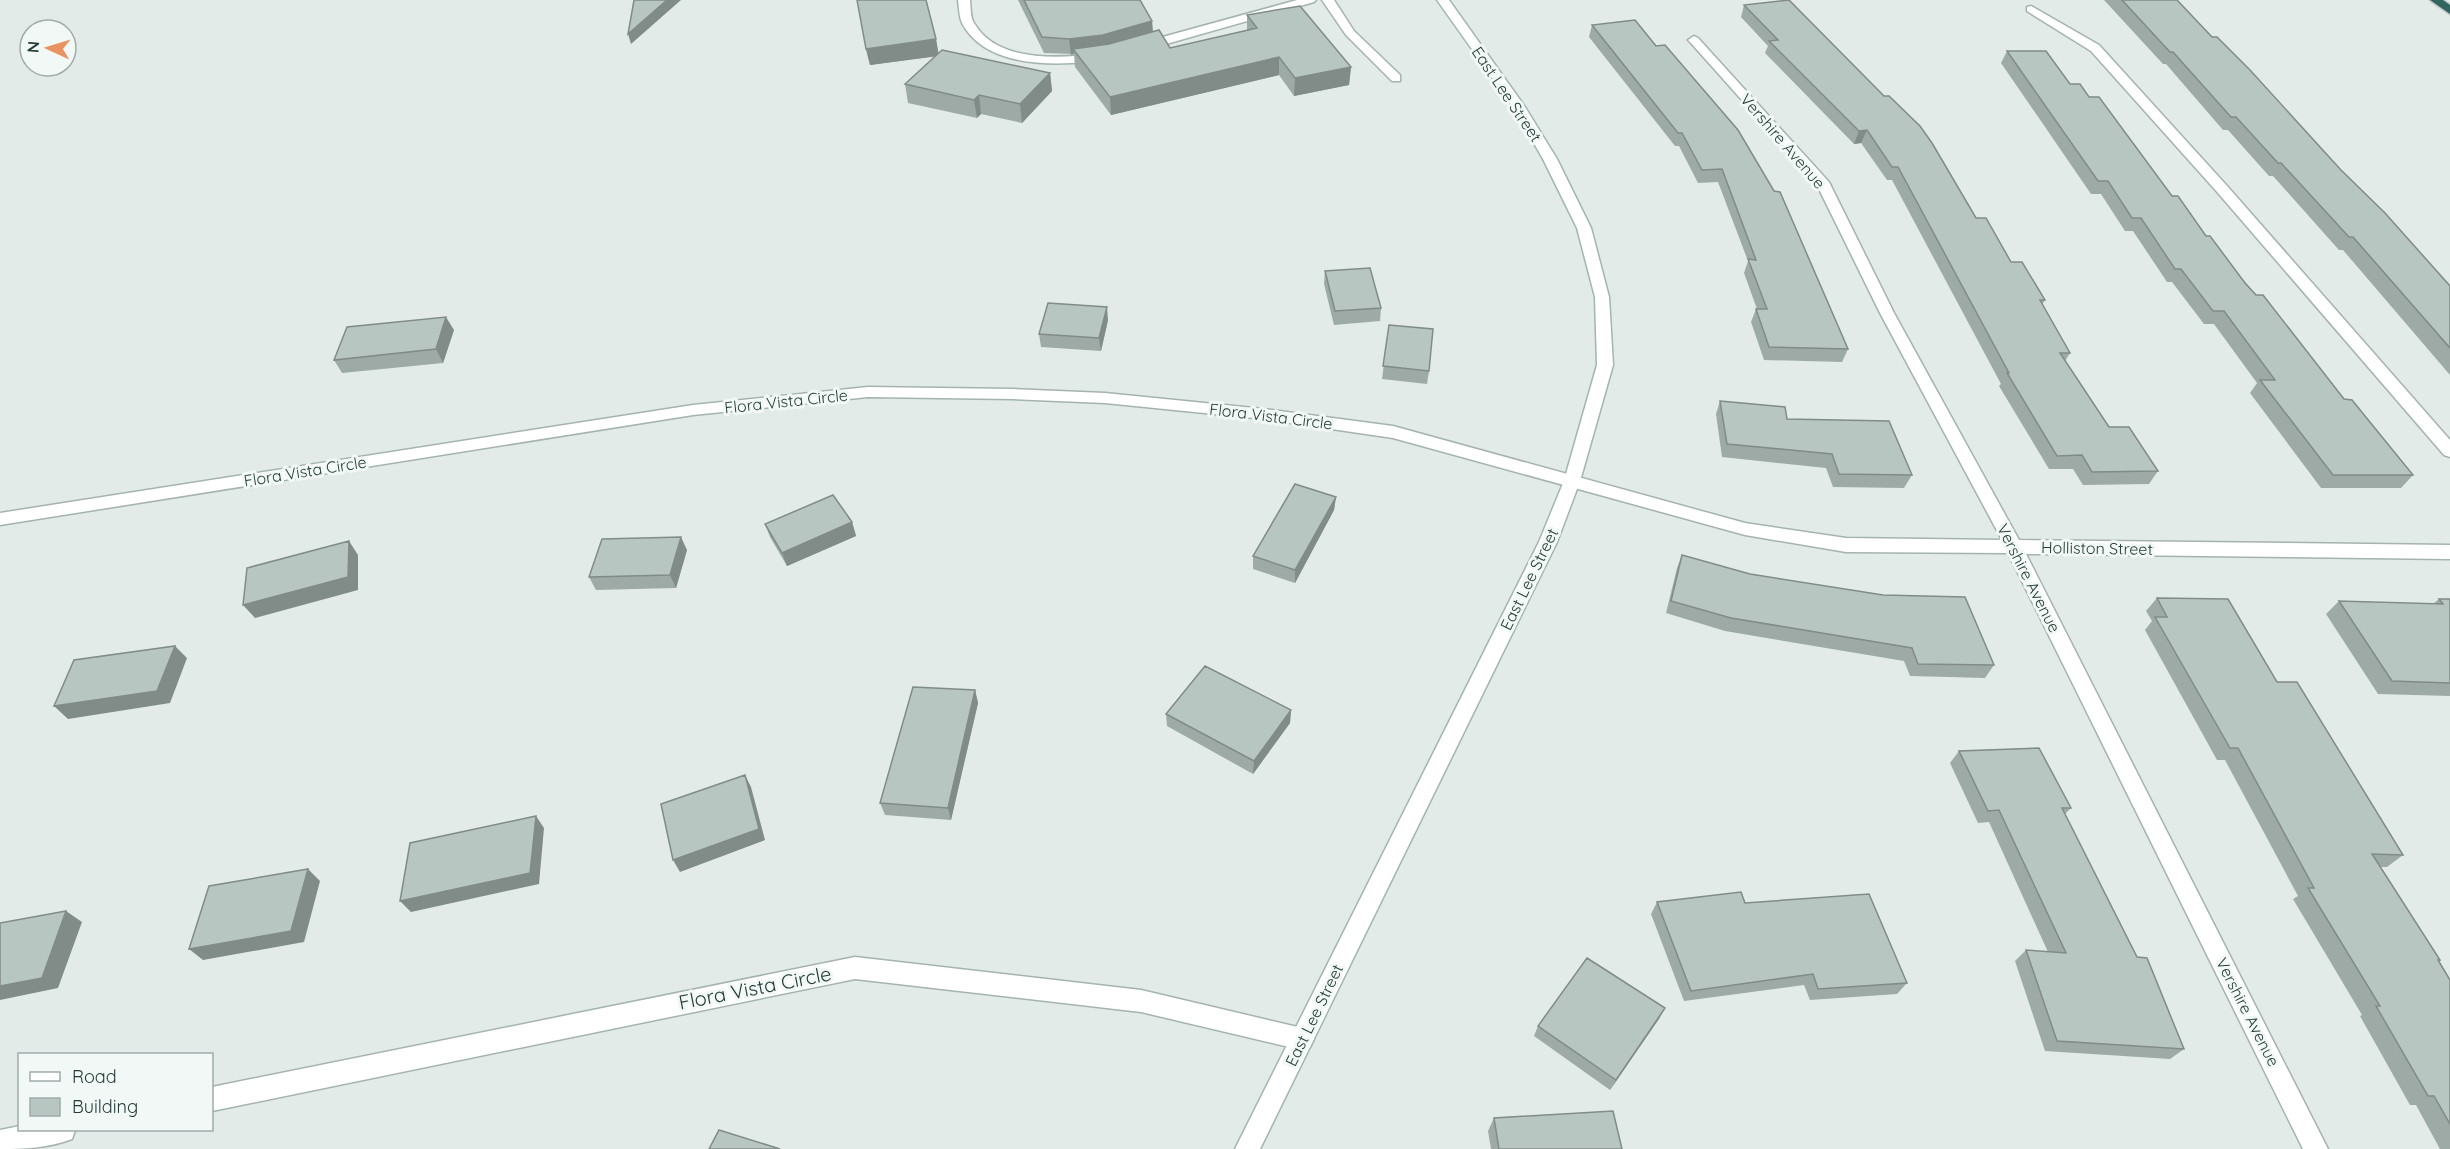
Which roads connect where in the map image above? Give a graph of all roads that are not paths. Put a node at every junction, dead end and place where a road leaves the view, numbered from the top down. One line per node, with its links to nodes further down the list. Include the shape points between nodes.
1 (964, 0): 10 (street, via 967,22 979,37 1000,50 1034,59 1071,61)
2 (1310, 0): 9 (street)
3 (1328, 0): 11 (street, via 1350,33)
4 (1443, 0): 13 (street, East Lee Street, via 1534,131 1587,239 1602,297 1605,365)
5 (2436, 0): 7 (highway)
6 (2031, 9): 12 (street, via 2094,48)
7 (2450, 11)
8 (1694, 40): 15 (street, Vershire Avenue, via 1822,182)
9 (1129, 51)
10 (1106, 57)
11 (1396, 78)
12 (2450, 451)
13 (1572, 481): 14 (street, Flora Vista Circle, via 1393,432 1264,414 1105,398 868,393 693,410); 15 (street, Holliston Street, via 1745,529 1800,538 1846,544); 17 (street, East Lee Street, via 1548,542)
14 (0, 519)
15 (2014, 547): 16 (street, Holliston Street); 22 (street, Vershire Avenue)
16 (2450, 552)
17 (1302, 1039): 18 (street, Flora Vista Circle, via 1141,1001 855,968); 21 (street, East Lee Street)
18 (213, 1099)
19 (58, 1131): 20 (street)
20 (0, 1142)
21 (1247, 1149)
22 (2316, 1149)

